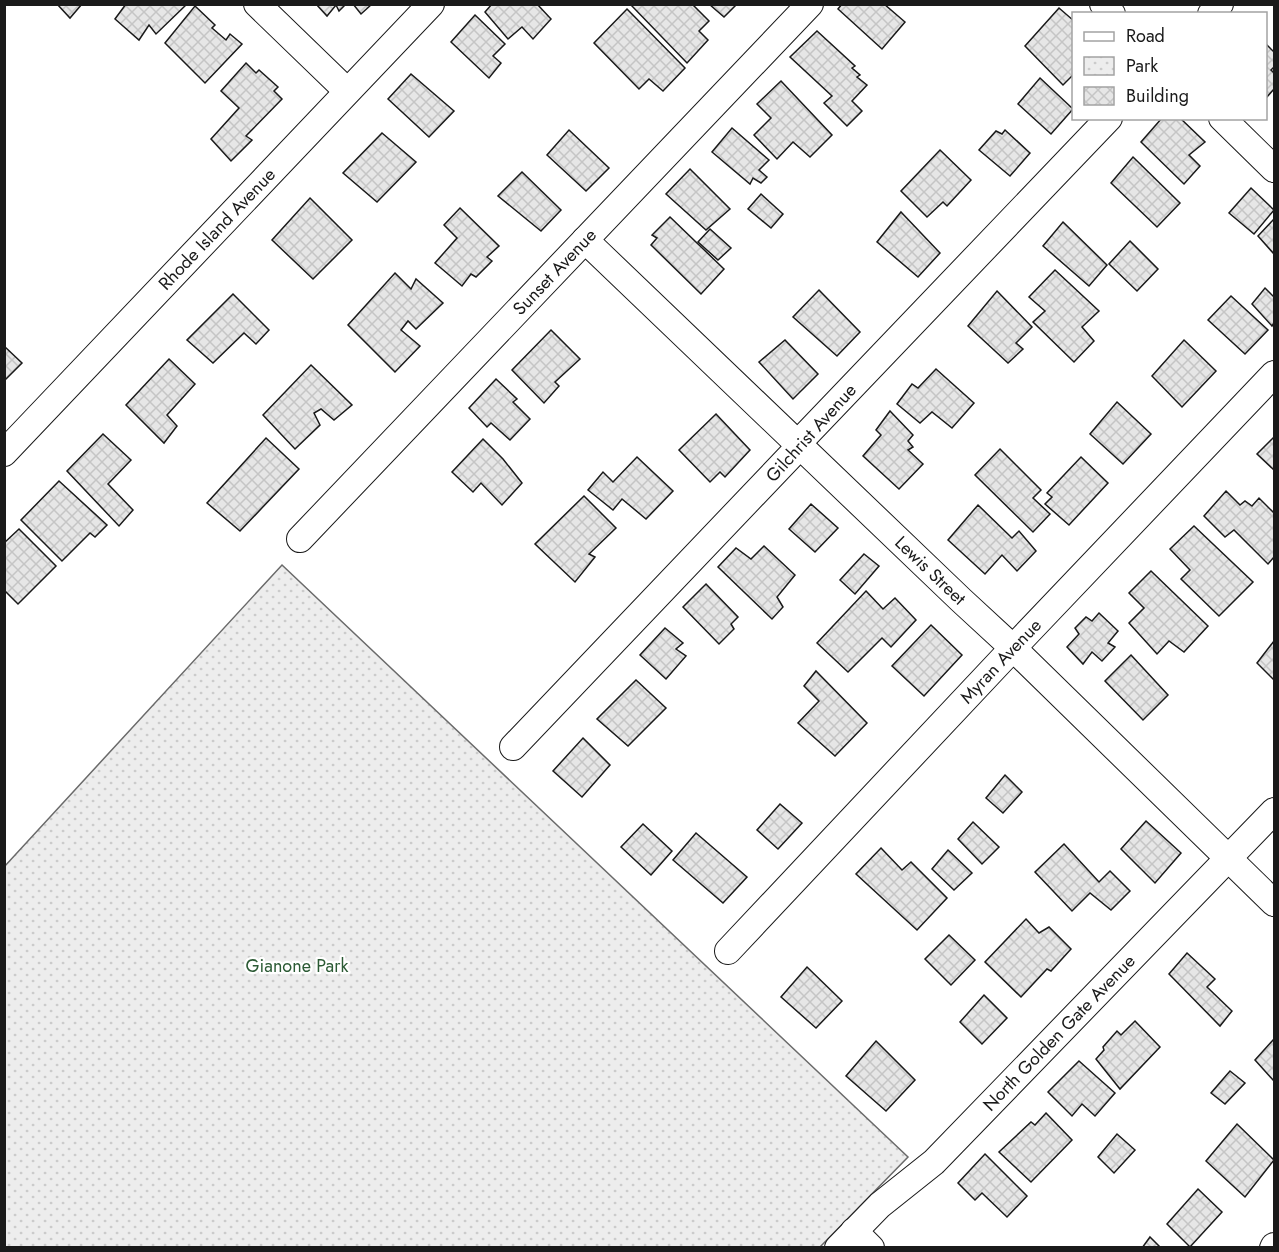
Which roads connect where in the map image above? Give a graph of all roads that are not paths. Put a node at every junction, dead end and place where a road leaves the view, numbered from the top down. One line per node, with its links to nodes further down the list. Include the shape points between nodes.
1 (257, 4): 4 (street)
2 (431, 4): 4 (street, Rhode Island Avenue)
3 (810, 4): 8 (street, Sunset Avenue)
4 (347, 91): 11 (street, Rhode Island Avenue)
5 (1107, 120): 10 (street, Gilchrist Avenue, via 803,438)
6 (1224, 120): 7 (street)
7 (1275, 169)
8 (585, 240): 10 (street, Lewis Street); 12 (street, Sunset Avenue)
9 (1275, 374): 13 (street, Myran Avenue)
10 (800, 446): 13 (street, Lewis Street); 14 (street, Gilchrist Avenue)
11 (4, 453)
12 (300, 539)
13 (1013, 648): 16 (street, Lewis Street); 18 (street, Myran Avenue)
14 (513, 747)
15 (1275, 811): 16 (street, North Golden Gate Avenue)
16 (1228, 859): 17 (street, Lewis Street); 19 (street, North Golden Gate Avenue, via 934,1162 880,1205)
17 (1275, 903)
18 (728, 951)
19 (855, 1242)

